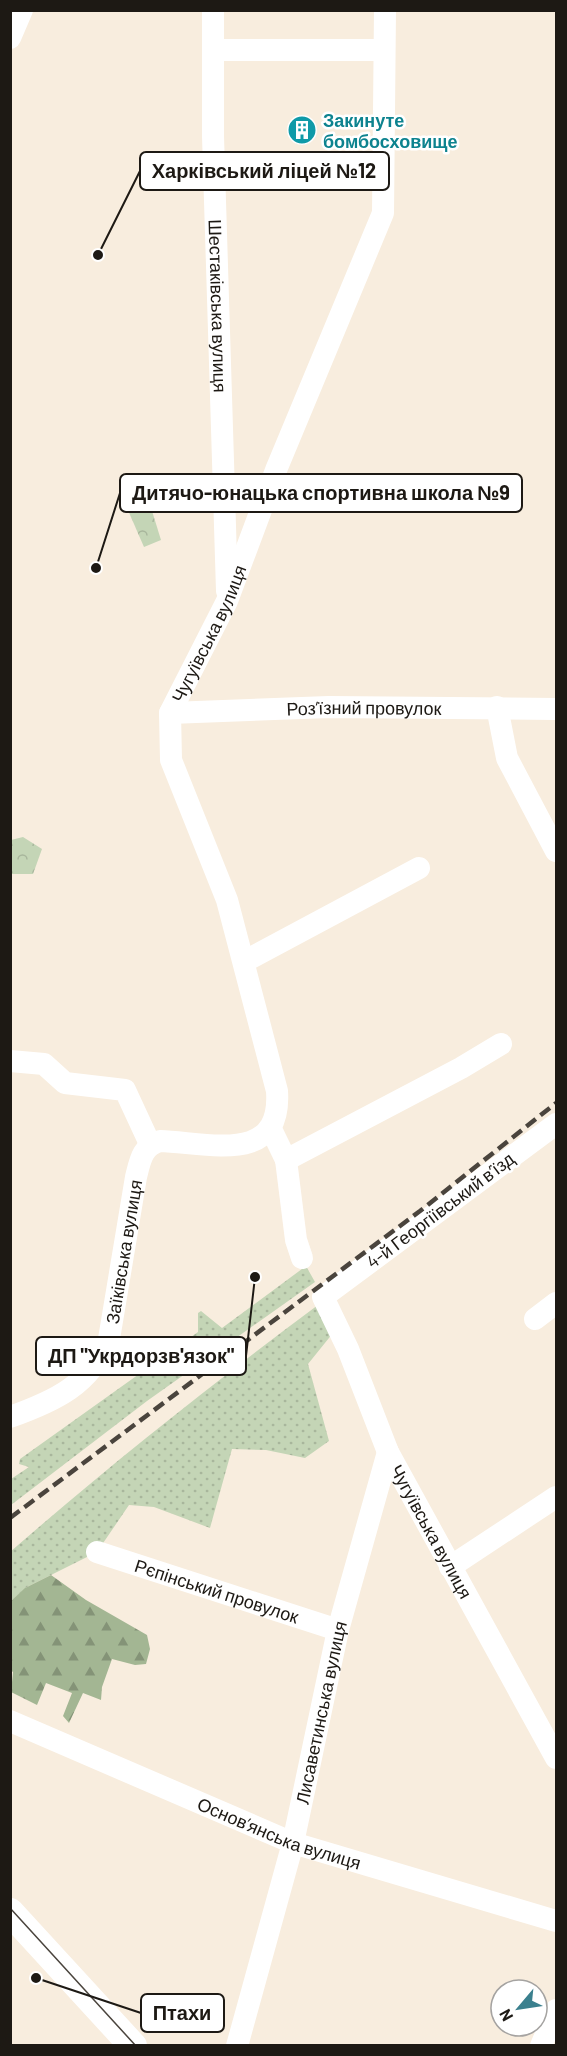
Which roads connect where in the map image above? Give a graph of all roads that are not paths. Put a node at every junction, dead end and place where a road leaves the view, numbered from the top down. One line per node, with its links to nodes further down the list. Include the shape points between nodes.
1 (22, 10): 4 (street)
2 (213, 10): 5 (street, Шестаківська вулиця)
3 (385, 10): 6 (street, Чугуївська вулиця)
4 (10, 38)
5 (213, 50): 6 (street); 7 (street, Шестаківська вулиця)
6 (384, 50): 7 (street, Чугуївська вулиця, via 383,213 276,470)
7 (227, 601): 10 (street, Чугуївська вулиця)
8 (497, 706): 9 (street, Роз’їзний провулок); 10 (street, Роз’їзний провулок); 11 (street, via 507,758)
9 (556, 709)
10 (170, 713): 13 (street, Чугуївська вулиця, via 171,760 227,900)
11 (556, 851)
12 (419, 868): 13 (street)
13 (245, 961): 17 (street, Чугуївська вулиця, via 277,1091 278,1111)
14 (501, 1044): 19 (street)
15 (10, 1061): 18 (street, via 44,1064 65,1083 125,1090)
16 (556, 1124): 21 (street, 4-й Георгіївський в’їзд)
17 (271, 1129): 18 (street, via 259,1141 241,1145 160,1141); 19 (street)
18 (150, 1144): 24 (street, Заїківська вулиця, via 142,1155 136,1177 109,1339 99,1361 63,1393)
19 (285, 1160): 20 (street)
20 (302, 1258)
21 (323, 1297): 25 (street, Чугуївська вулиця, via 348,1348)
22 (556, 1303): 23 (street)
23 (535, 1319)
24 (10, 1417)
25 (388, 1452): 28 (street, Чугуївська вулиця); 29 (street, Лисаветинська вулиця)
26 (556, 1497): 28 (street)
27 (97, 1552): 29 (street, Рєпінський провулок)
28 (450, 1567): 31 (street, Чугуївська вулиця)
29 (338, 1630): 32 (street, Лисаветинська вулиця)
30 (10, 1721): 32 (street, Основ’янська вулиця)
31 (556, 1758)
32 (293, 1843): 34 (street, Основ’янська вулиця); 37 (street, Лисаветинська вулиця)
33 (10, 1912): 36 (main road)
34 (556, 1921)
35 (556, 2010): 38 (street)
36 (133, 2046)
37 (237, 2046)
38 (541, 2046)

